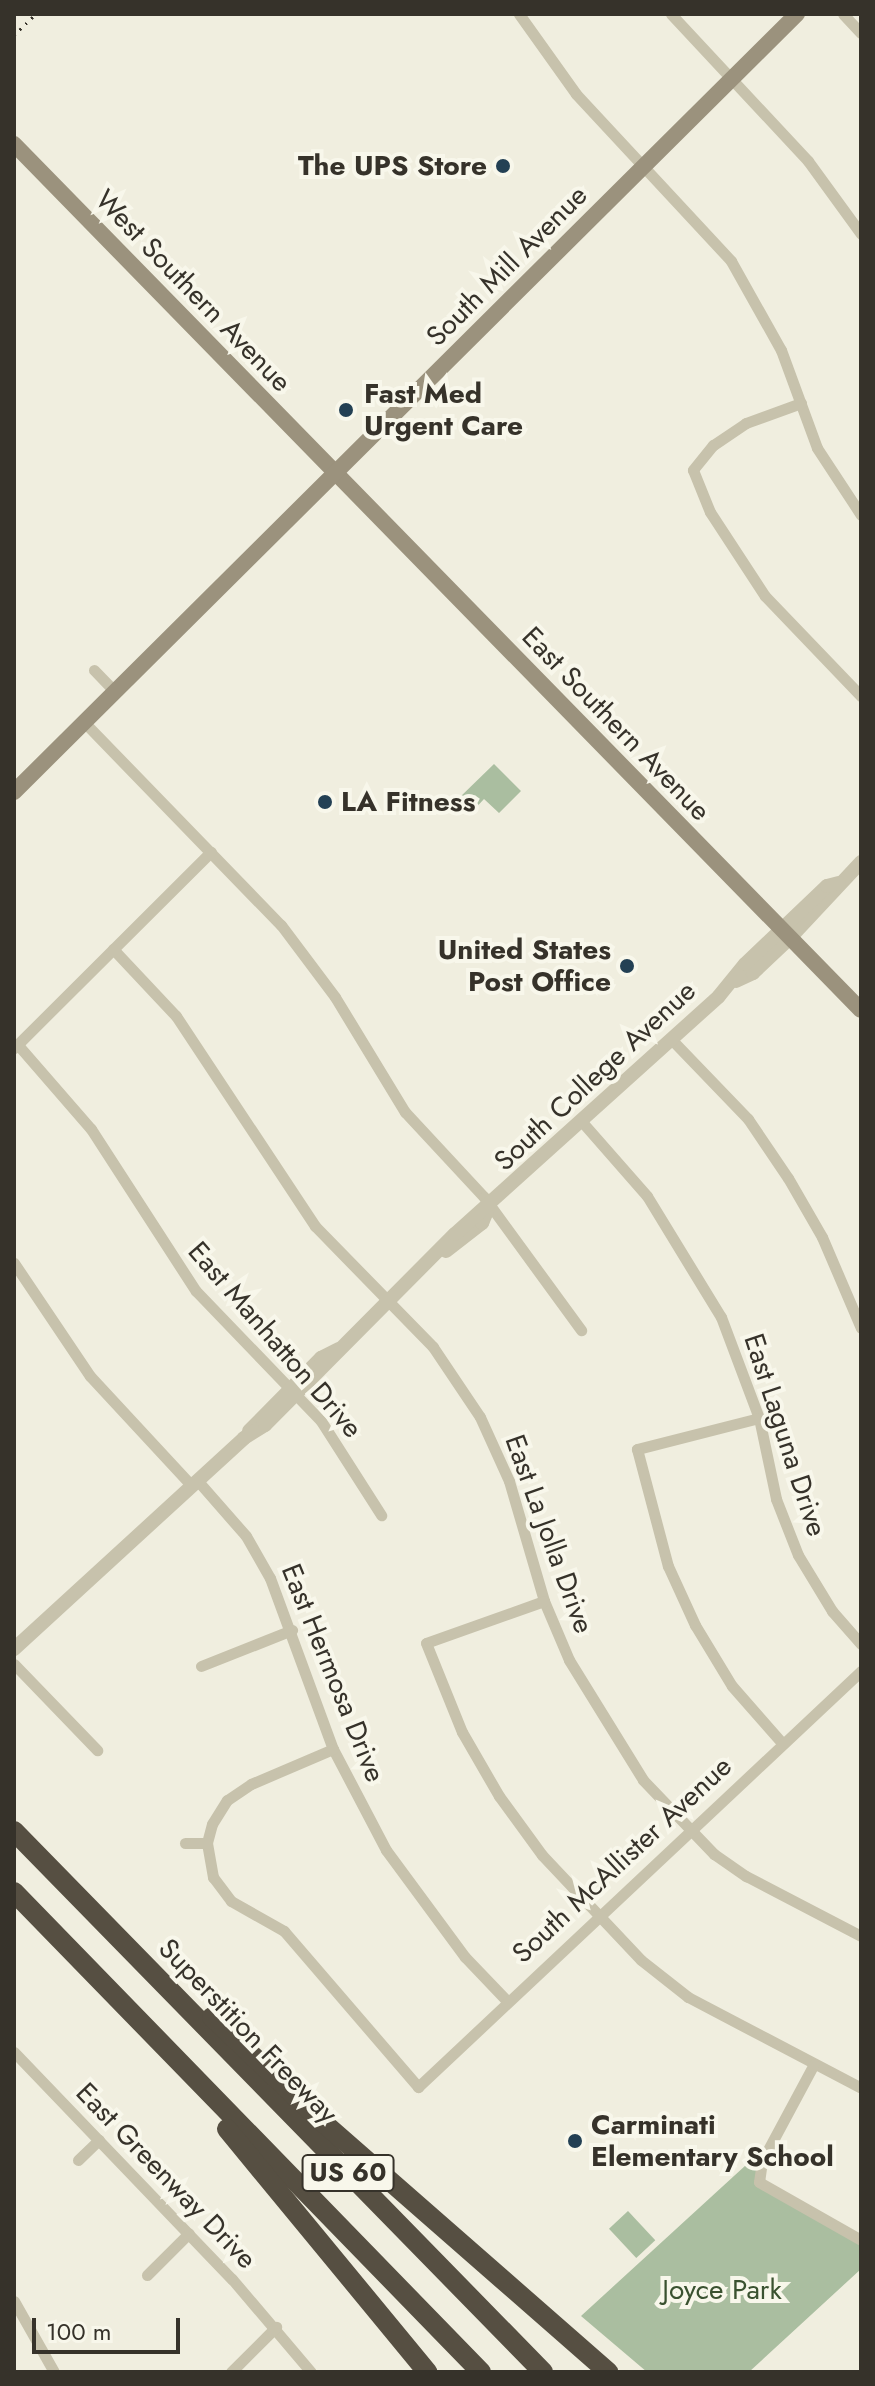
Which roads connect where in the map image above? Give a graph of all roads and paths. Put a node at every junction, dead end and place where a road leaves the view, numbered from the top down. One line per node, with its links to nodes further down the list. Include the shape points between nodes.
1 (519, 14): 8 (street, via 576,94)
2 (671, 14): 6 (street)
3 (797, 14): 6 (main road, South Mill Avenue)
4 (843, 14): 5 (street)
5 (861, 33)
6 (731, 81): 8 (main road, South Mill Avenue); 9 (street, via 808,161)
7 (14, 144): 11 (main road, West Southern Avenue)
8 (644, 167): 10 (street, via 731,261 781,350); 11 (main road, South Mill Avenue)
9 (861, 234)
10 (801, 403): 12 (street, via 817,448); 15 (street, via 746,423 713,445 693,470 723,533 765,596)
11 (335, 474): 14 (main road, South Mill Avenue); 20 (main road, East Southern Avenue)
12 (861, 515)
13 (94, 670): 14 (street)
14 (115, 692): 16 (main road, South Mill Avenue)
15 (861, 696)
16 (84, 722): 17 (main road, South Mill Avenue); 18 (street)
17 (14, 792)
18 (211, 852): 21 (street); 26 (street, via 294,942 335,997 397,1101 484,1197)
19 (861, 862): 20 (street, South College Avenue, via 839,883 827,886)
20 (786, 934): 22 (main road, East Southern Avenue); 23 (street, South College Avenue, via 745,964 736,981)
21 (113, 949): 24 (street); 29 (street, East La Jolla Drive, via 176,1016 315,1226)
22 (861, 1010)
23 (672, 1040): 25 (street, South College Avenue); 28 (street, via 748,1119)
24 (16, 1046): 32 (street, East Manhatton Drive, via 91,1129 180,1270)
25 (583, 1123): 26 (street, South College Avenue); 33 (street, East Laguna Drive, via 647,1196 692,1263 721,1317)
26 (488, 1209): 29 (street, South College Avenue, via 472,1232); 31 (street)
27 (14, 1263): 34 (street, East Hermosa Drive, via 90,1376)
28 (856, 1296): 30 (street)
29 (390, 1302): 32 (street, South College Avenue, via 343,1347 321,1358); 36 (street, East La Jolla Drive, via 433,1347 480,1417 509,1481)
30 (861, 1328)
31 (581, 1330)
32 (291, 1393): 34 (street, South College Avenue); 35 (street, East Manhatton Drive, via 321,1421)
33 (759, 1418): 38 (street, East Laguna Drive, via 776,1499 798,1555 832,1611); 43 (street, via 637,1449 668,1566 695,1625 732,1686)
34 (194, 1482): 37 (street, East Hermosa Drive, via 253,1547); 39 (street, South College Avenue)
35 (381, 1515)
36 (544, 1601): 47 (street, East La Jolla Drive, via 602,1720 643,1780); 51 (street, via 426,1643 462,1732 499,1796 542,1855)
37 (292, 1630): 41 (street); 44 (street, East Hermosa Drive)
38 (861, 1644)
39 (14, 1649)
40 (14, 1664): 45 (street)
41 (201, 1666)
42 (861, 1671): 43 (street, South McAllister Avenue)
43 (783, 1744): 47 (street, South McAllister Avenue)
44 (333, 1749): 49 (street, via 251,1784 227,1800); 54 (street, East Hermosa Drive, via 386,1850 465,1957)
45 (97, 1750)
46 (14, 1828): 53 (highway, Superstition Freeway / US 60)
47 (690, 1830): 51 (street, South McAllister Avenue); 52 (street, East La Jolla Drive, via 746,1876)
48 (185, 1843): 49 (street)
49 (207, 1843): 54 (street, South McAllister Avenue, via 213,1877 231,1901 284,1931 418,2087)
50 (18, 1896): 55 (highway, US 60)
51 (597, 1916): 54 (street, South McAllister Avenue); 57 (street, via 688,1997)
52 (861, 1936)
53 (154, 1975): 71 (highway, Superstition Freeway / US 60); 72 (highway, via 220,2023 318,2118)
54 (507, 2001)
55 (141, 2024): 69 (highway); 70 (highway, US 60)
56 (14, 2052): 59 (street, East Greenway Drive)
57 (814, 2064): 58 (street); 62 (street, via 762,2161 759,2182)
58 (861, 2088)
59 (99, 2140): 60 (street); 61 (street, East Greenway Drive)
60 (78, 2160)
61 (189, 2233): 63 (street); 65 (street, East Greenway Drive)
62 (861, 2240)
63 (147, 2275)
64 (14, 2301): 66 (street)
65 (276, 2327): 67 (street); 68 (street, East Greenway Drive)
66 (54, 2372)
67 (231, 2372)
68 (311, 2372)
69 (427, 2372)
70 (481, 2372)
71 (543, 2372)
72 (608, 2372)

